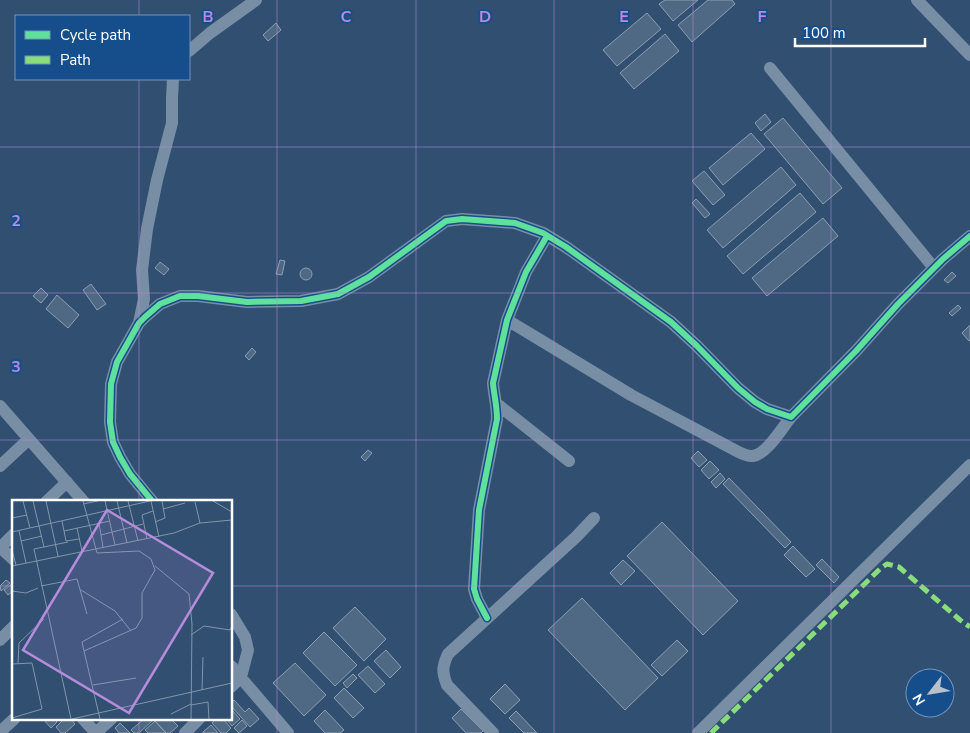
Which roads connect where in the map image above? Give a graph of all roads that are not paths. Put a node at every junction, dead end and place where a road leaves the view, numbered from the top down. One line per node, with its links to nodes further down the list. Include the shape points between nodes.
1 (256, 0): 3 (street)
2 (917, 0): 4 (street)
3 (190, 50)
4 (970, 55)
5 (770, 68): 9 (street)
6 (173, 80): 11 (street, via 172,123 147,229 142,270 144,299)
7 (547, 236): 10 (street, via 526,272); 11 (street, via 515,223 462,219 446,222 369,277 338,294 300,301 247,302 180,296 160,304); 14 (street, via 671,322 755,402)
8 (970, 236): 9 (street)
9 (934, 268): 14 (street)
10 (507, 320): 12 (street, via 493,383); 14 (street, via 631,395 748,456 764,451)
11 (139, 323): 22 (street, via 117,362 111,384 110,422 113,442 120,457)
12 (496, 404): 16 (street); 28 (street, via 497,419 479,510 474,589)
13 (0, 406): 15 (street)
14 (791, 417)
15 (29, 439): 18 (street); 19 (street)
16 (569, 461)
17 (970, 465): 41 (street)
18 (0, 466)
19 (67, 482): 20 (street); 21 (street)
20 (48, 500)
21 (82, 500)
22 (152, 500)
23 (594, 518): 28 (street)
24 (12, 536): 25 (street)
25 (0, 547): 26 (street)
26 (12, 558)
27 (232, 616): 32 (street, via 245,637 248,650)
28 (487, 618): 40 (street, via 448,654 443,664 443,675 448,685)
29 (12, 628): 30 (street)
30 (0, 640)
31 (232, 667): 32 (street)
32 (241, 677): 33 (street); 39 (street)
33 (232, 686)
34 (84, 720): 37 (street)
35 (111, 720): 37 (street)
36 (198, 720): 38 (street)
37 (96, 733)
38 (185, 733)
39 (287, 733)
40 (493, 733)
41 (698, 733)

